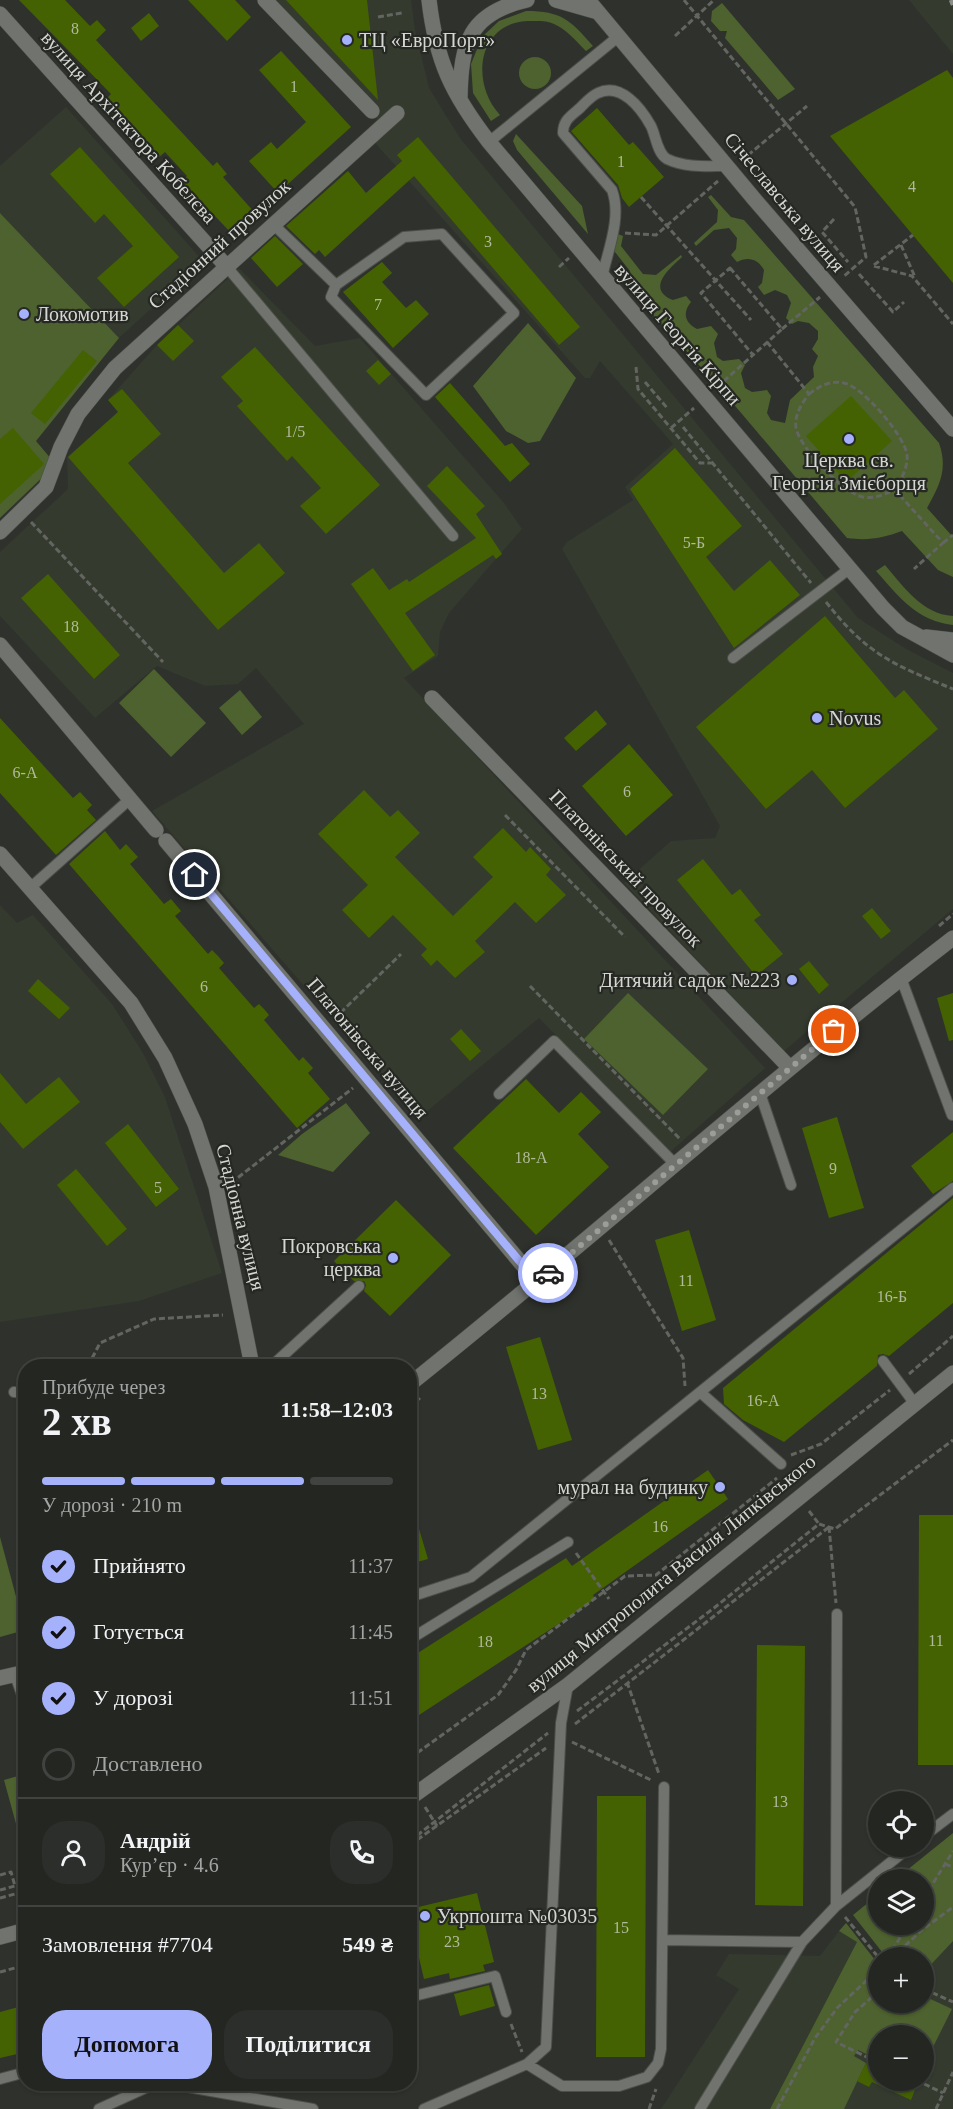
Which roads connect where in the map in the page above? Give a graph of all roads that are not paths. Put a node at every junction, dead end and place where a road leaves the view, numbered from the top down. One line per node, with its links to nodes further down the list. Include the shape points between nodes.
1 (265, 0): 9 (street)
2 (429, 0): 8 (street, вулиця Георгія Кірпи, via 443,70)
3 (527, 0): 8 (street, via 504,5 473,30 460,69)
4 (556, 0): 5 (street)
5 (593, 6): 7 (street, Січеславська вулиця)
6 (0, 14): 14 (street, вулиця Архітектора Кобелєва)
7 (619, 36): 11 (lane); 12 (street, Січеславська вулиця)
8 (460, 101): 11 (street, вулиця Георгія Кірпи)
9 (372, 111)
10 (396, 113): 13 (street, Стадіонний провулок)
11 (489, 142): 15 (street, вулиця Георгія Кірпи)
12 (729, 168): 15 (lane, via 695,167 666,158 650,124 629,98 618,91 596,93 566,120 563,133 612,190 617,208); 17 (street, Січеславська вулиця)
13 (273, 224): 14 (street, Стадіонний провулок); 16 (lane)
14 (227, 267): 18 (street, Стадіонний провулок, via 115,368 78,414 46,487); 19 (lane)
15 (602, 278): 20 (street, вулиця Георгія Кірпи)
16 (336, 285): 16 (lane, via 404,237 442,234 514,313 426,395 331,297)
17 (953, 429)
18 (0, 532)
19 (453, 536)
20 (849, 569): 21 (street, вулиця Георгія Кірпи, via 890,614); 25 (lane)
21 (917, 636): 22 (street); 24 (street, вулиця Георгія Кірпи)
22 (953, 640)
23 (0, 645): 27 (street, Платонівська вулиця)
24 (953, 654)
25 (733, 658)
26 (432, 698): 32 (street, Платонівський провулок)
27 (130, 799): 29 (lane); 39 (street, Платонівська вулиця)
28 (0, 854): 29 (street, Стадіонна вулиця)
29 (30, 888): 41 (street, Стадіонна вулиця, via 131,1003 165,1058 216,1187)
30 (953, 938): 31 (street)
31 (901, 978): 32 (street); 35 (lane)
32 (790, 1068): 33 (street)
33 (760, 1093): 36 (street); 37 (lane)
34 (499, 1094): 36 (lane, via 554,1041)
35 (952, 1115)
36 (676, 1165): 39 (street)
37 (791, 1185)
38 (953, 1188): 48 (lane, via 831,1293)
39 (537, 1282): 45 (street)
40 (359, 1286): 42 (lane)
41 (251, 1359)
42 (278, 1359)
43 (883, 1361): 49 (lane)
44 (953, 1373): 49 (street, вулиця Митрополита Василя Липківського)
45 (417, 1378)
46 (14, 1392): 47 (lane)
47 (18, 1392)
48 (699, 1392): 50 (lane); 52 (lane, via 471,1577)
49 (915, 1404): 57 (street, вулиця Митрополита Василя Липківського)
50 (781, 1464)
51 (568, 1542): 54 (lane)
52 (417, 1595)
53 (837, 1614): 63 (lane)
54 (417, 1635)
55 (18, 1674): 56 (street)
56 (0, 1678)
57 (568, 1685): 59 (street, вулиця Митрополита Василя Липківського); 70 (lane, via 560,1736 546,2047)
58 (664, 1787): 66 (lane)
59 (417, 1793)
60 (953, 1814): 61 (lane)
61 (934, 1828)
62 (897, 1857): 63 (lane)
63 (836, 1906): 67 (lane)
64 (18, 1932): 65 (street)
65 (0, 1937)
66 (664, 1940): 67 (lane); 70 (lane, via 661,2049 658,2063 647,2078 619,2086 562,2086)
67 (802, 1942): 78 (lane)
68 (417, 1995): 69 (lane, via 495,1976)
69 (506, 2012)
70 (527, 2064): 77 (lane)
71 (18, 2074): 72 (lane)
72 (0, 2079)
73 (139, 2091): 75 (lane)
74 (211, 2091): 76 (lane)
75 (99, 2109)
76 (313, 2109)
77 (424, 2109)
78 (700, 2109)

